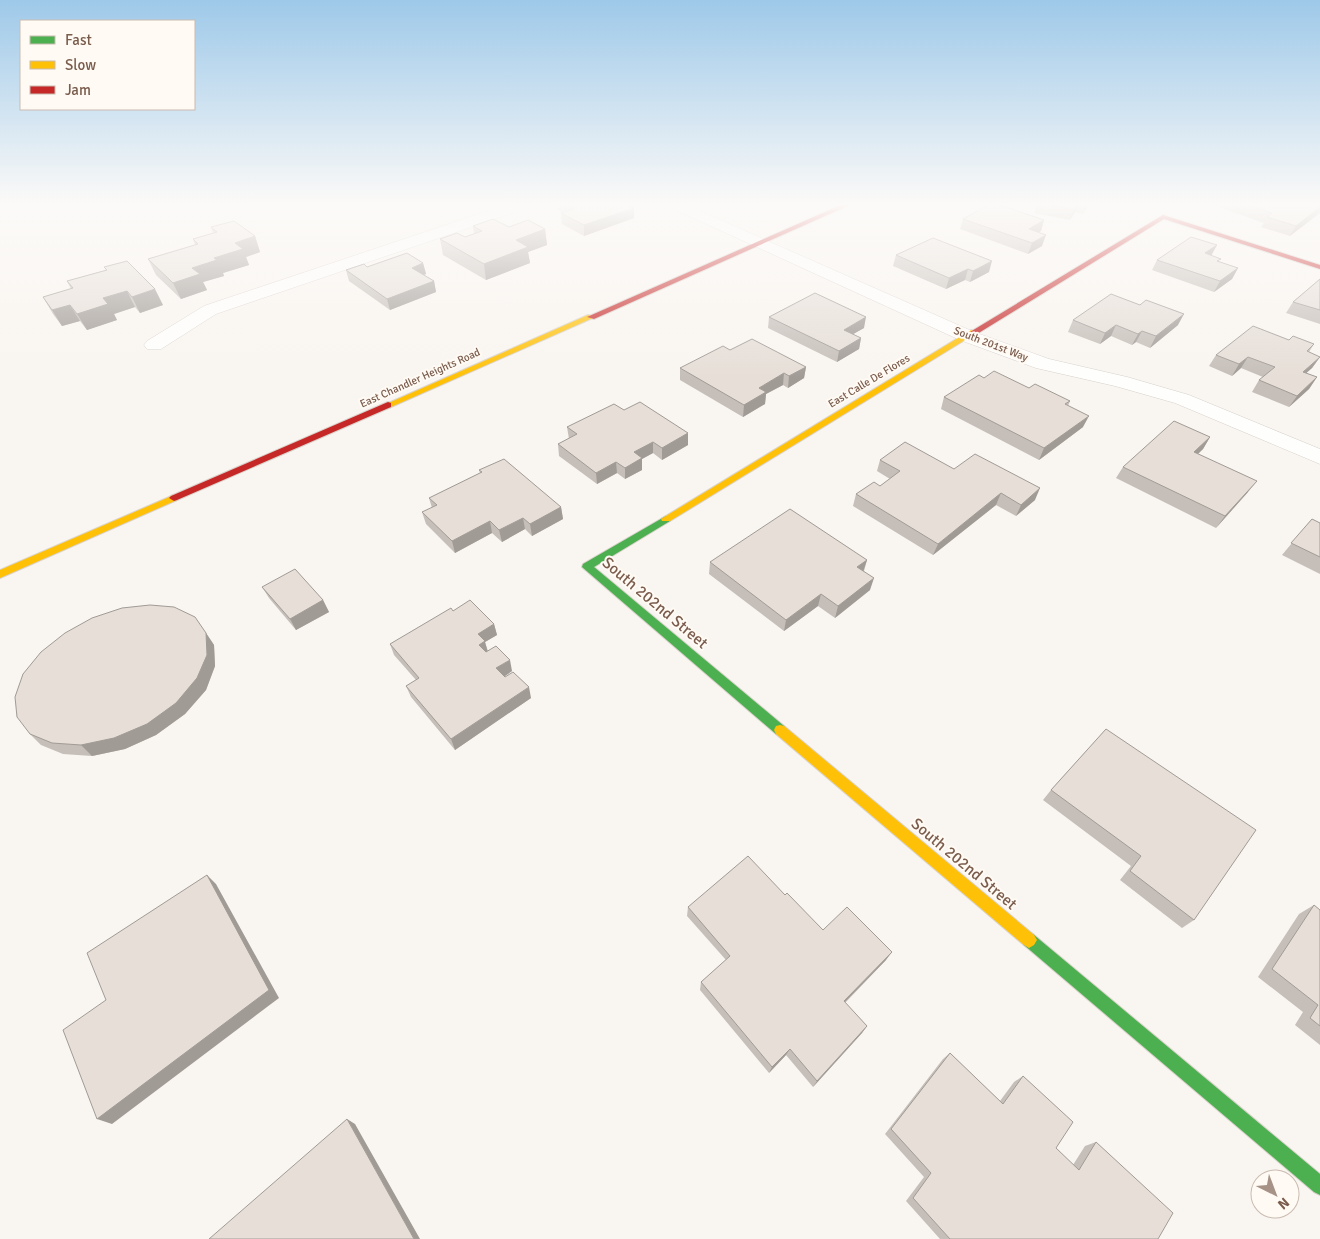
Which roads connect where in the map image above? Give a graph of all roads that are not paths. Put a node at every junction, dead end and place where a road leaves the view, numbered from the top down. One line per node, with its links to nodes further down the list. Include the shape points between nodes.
1 (353, 262): 8 (street, via 210,310)
2 (718, 262): 11 (street, East Chandler Heights Road)
3 (799, 262): 7 (street, South 201st Way)
4 (1089, 262): 7 (street, East Calle De Flores)
5 (1304, 262): 6 (street, East Calle De Flores)
6 (1320, 267)
7 (967, 336): 9 (street, South 201st Way, via 1043,364 1182,399); 10 (street, East Calle De Flores)
8 (154, 345)
9 (1320, 457)
10 (587, 567): 12 (street, South 202nd Street)
11 (0, 574)
12 (1320, 1186)

